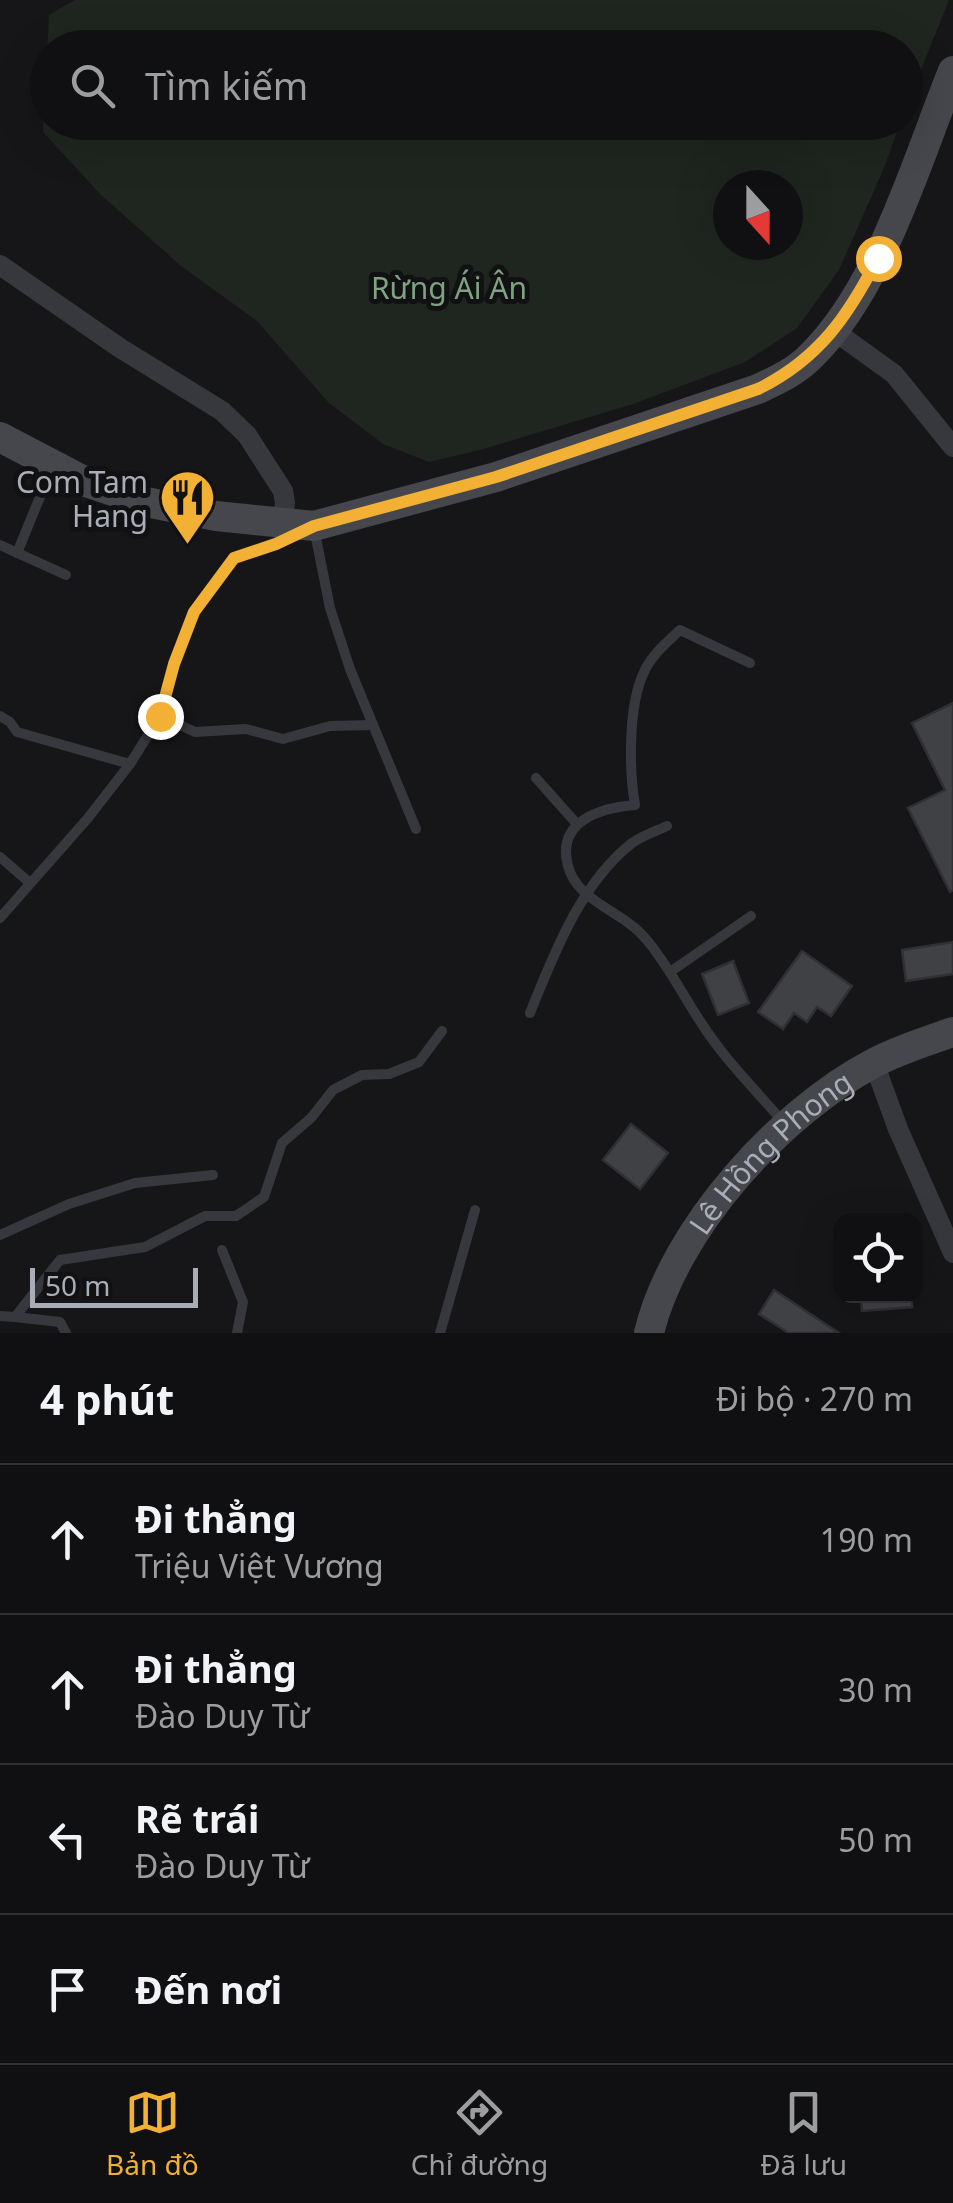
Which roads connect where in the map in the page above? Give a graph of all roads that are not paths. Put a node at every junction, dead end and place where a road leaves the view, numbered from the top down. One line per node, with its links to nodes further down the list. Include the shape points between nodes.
1 (953, 71): 3 (street, via 878,258)
2 (0, 265): 7 (street, via 222,412 247,435 282,491)
3 (833, 330): 5 (street, via 894,374); 8 (street, via 799,366 758,389 496,477)
4 (0, 437): 6 (street)
5 (953, 446)
6 (54, 464): 7 (street, via 146,502); 10 (lane)
7 (282, 522): 8 (street)
8 (314, 526): 14 (lane, via 234,558 194,612); 15 (lane, via 330,608)
9 (0, 544): 10 (lane)
10 (17, 553): 11 (lane)
11 (66, 575)
12 (750, 663): 18 (lane, via 680,630 643,673 630,772 635,805 594,812)
13 (0, 716): 16 (lane, via 17,732)
14 (160, 716): 15 (lane, via 195,732 246,729 283,739 330,726); 16 (lane)
15 (373, 725): 20 (lane)
16 (130, 764): 22 (lane)
17 (536, 778): 18 (lane)
18 (576, 823): 23 (lane, via 568,837 568,869)
19 (667, 826): 23 (lane, via 634,842)
20 (416, 829)
21 (0, 857): 22 (lane)
22 (30, 883): 25 (lane)
23 (587, 896): 26 (lane, via 643,934); 27 (lane)
24 (751, 916): 26 (lane)
25 (0, 918)
26 (670, 972): 31 (lane, via 718,1047)
27 (530, 1013)
28 (442, 1031): 38 (lane, via 419,1062 389,1074 362,1075 333,1090 282,1143 264,1198 236,1216 205,1216 145,1247 60,1260)
29 (953, 1032): 30 (street, Lê Hồng Phong)
30 (874, 1062): 31 (street, Lê Hồng Phong); 36 (street)
31 (785, 1124): 42 (street, Lê Hồng Phong, via 699,1226 669,1275)
32 (213, 1175): 34 (lane, via 135,1184)
33 (476, 1210): 41 (lane)
34 (0, 1235)
35 (222, 1250): 40 (lane, via 243,1302)
36 (953, 1253)
37 (0, 1316): 38 (lane)
38 (15, 1317): 39 (lane, via 60,1322)
39 (66, 1333)
40 (236, 1333)
41 (440, 1333)
42 (649, 1333)

